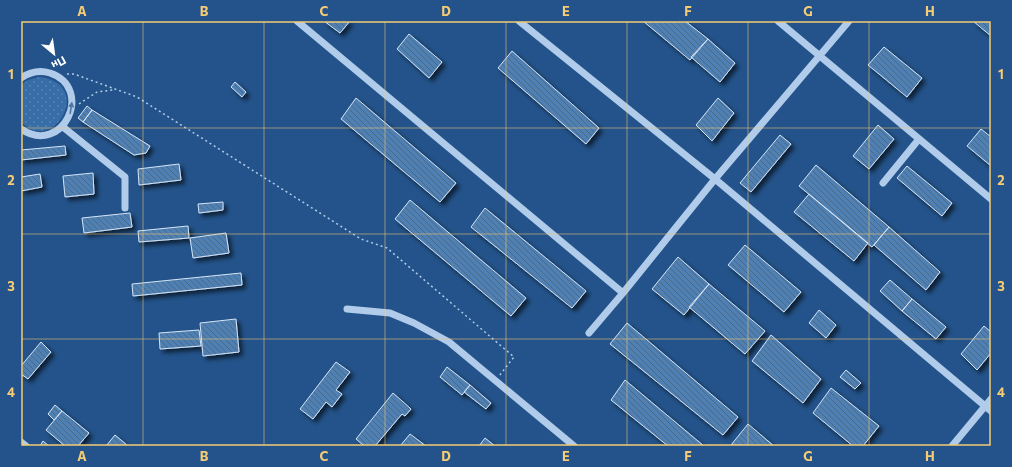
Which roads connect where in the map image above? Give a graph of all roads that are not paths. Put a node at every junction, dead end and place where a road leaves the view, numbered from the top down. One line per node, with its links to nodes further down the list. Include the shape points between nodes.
1 (297, 21): 14 (street)
2 (519, 21): 10 (street)
3 (778, 21): 5 (street)
4 (849, 21): 5 (street)
5 (820, 56): 9 (street); 10 (street)
6 (22, 77): 7 (street, one-way to 6, via 72,108 71,93 66,83 46,72 35,72)
7 (63, 127): 8 (street, via 45,136); 13 (street, via 125,177)
8 (21, 130)
9 (919, 139): 11 (street); 12 (street)
10 (715, 179): 14 (street); 18 (street)
11 (883, 183)
12 (991, 200)
13 (125, 208)
14 (623, 293): 16 (street)
15 (347, 309): 22 (street, via 390,313 449,342)
16 (589, 333)
17 (991, 399): 18 (street)
18 (985, 406): 19 (street); 23 (street)
19 (991, 412)
20 (21, 442): 21 (street)
21 (26, 446)
22 (574, 446)
23 (952, 446)

